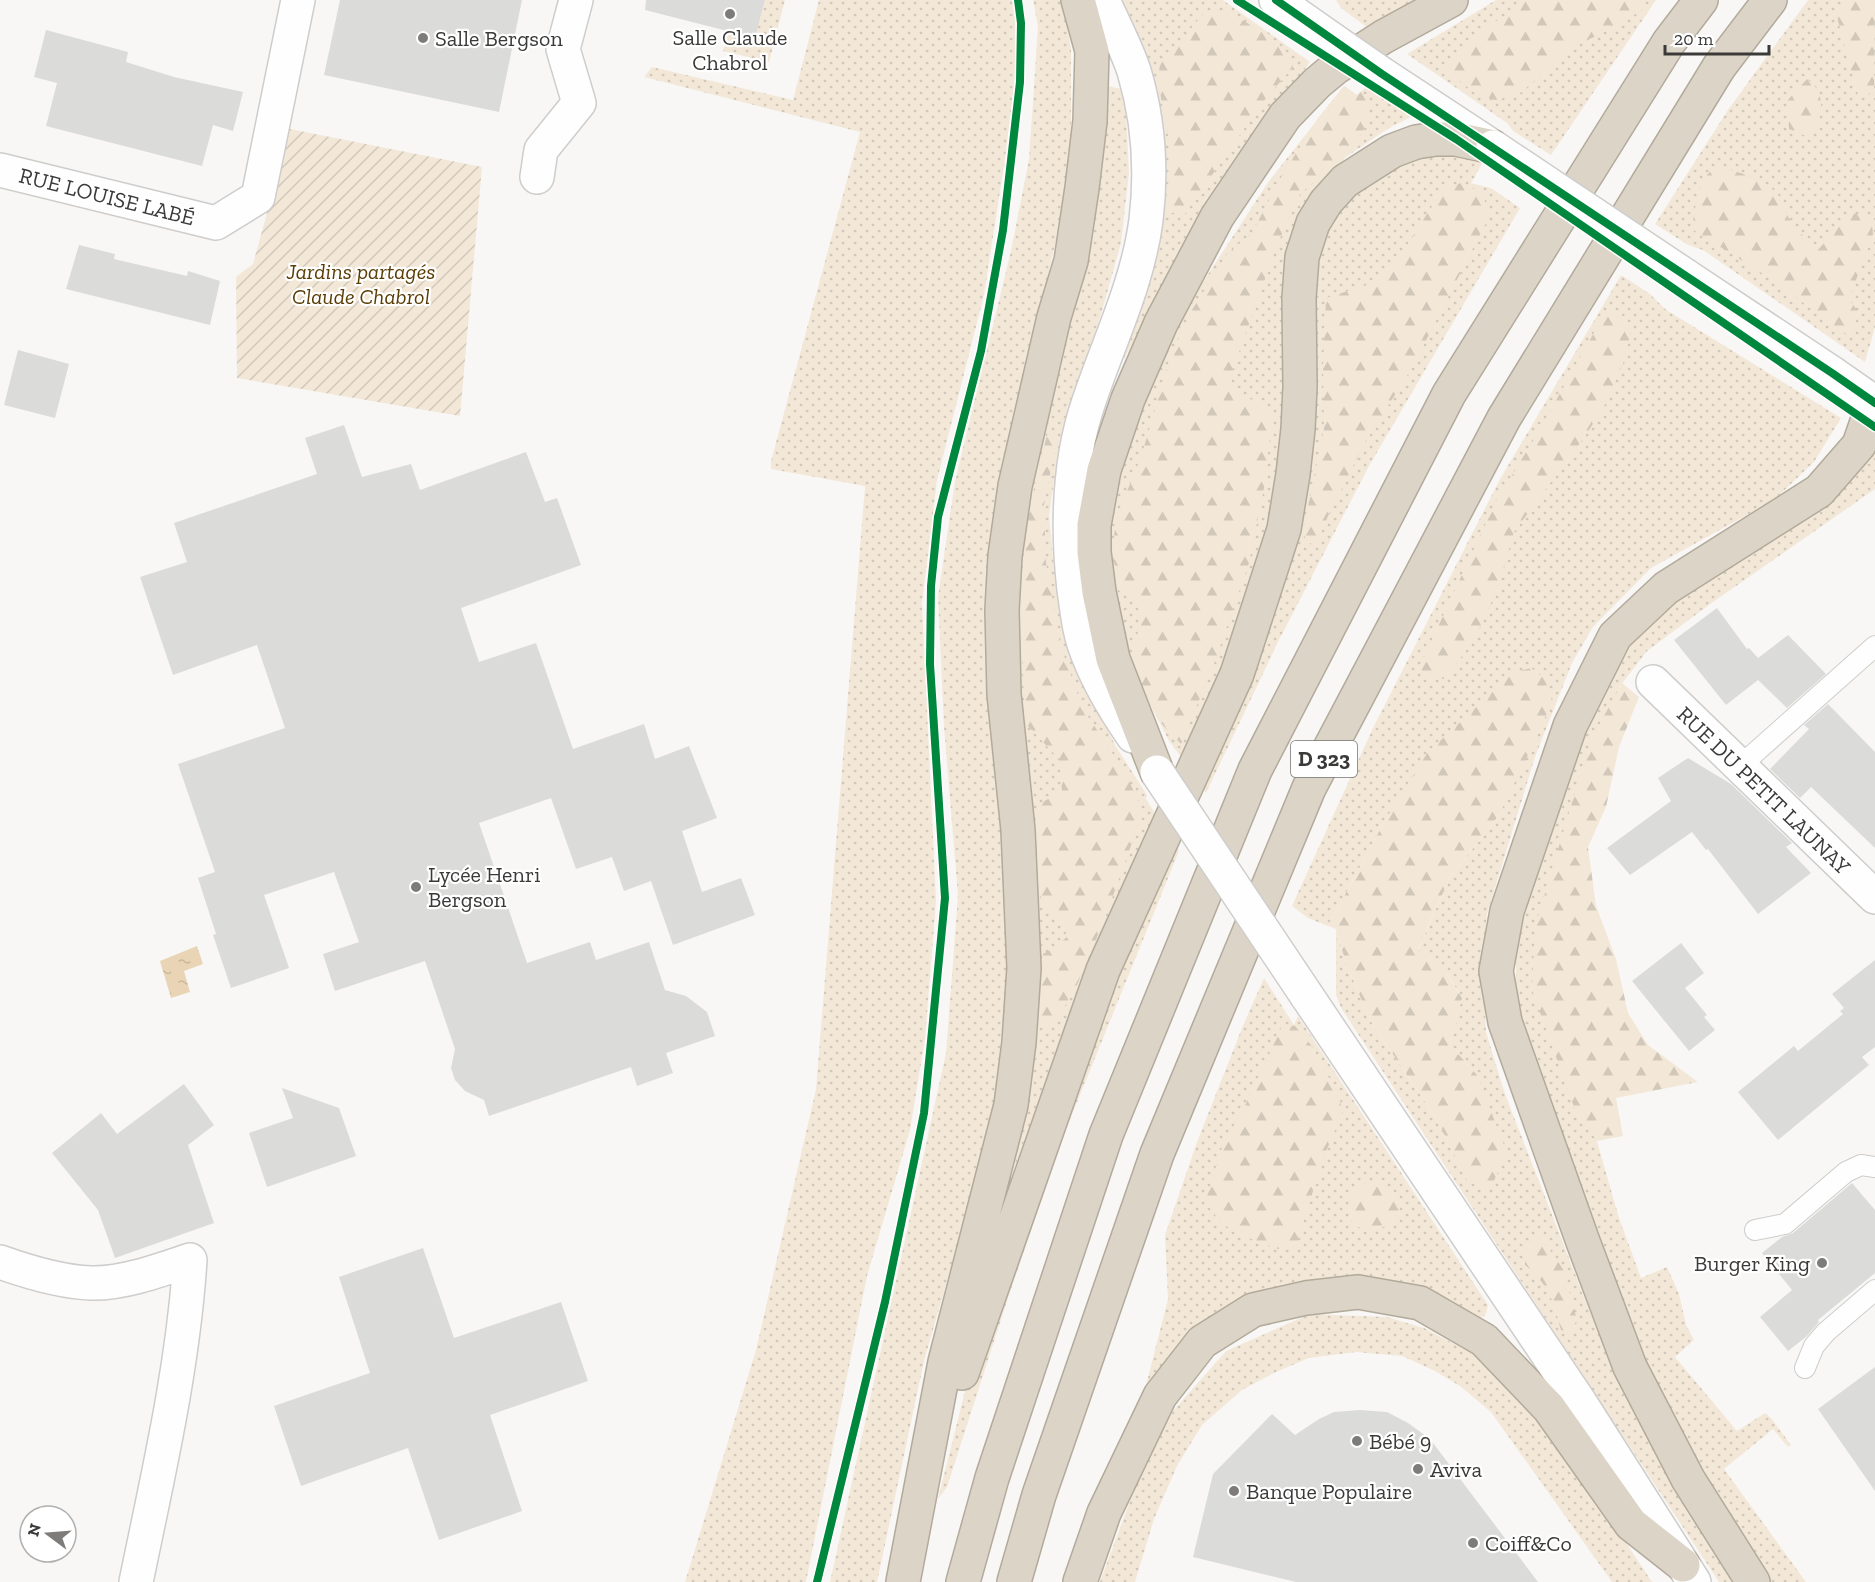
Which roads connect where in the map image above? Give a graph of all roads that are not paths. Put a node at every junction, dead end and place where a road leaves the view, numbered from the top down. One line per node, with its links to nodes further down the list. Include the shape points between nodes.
1 (298, 0): 10 (street, RUE LOUISE LABÉ, via 258,197 216,223)
2 (576, 0): 11 (street, via 564,50 579,103 541,150)
3 (1078, 0): 23 (highway, via 1092,51 1090,121 1082,189 1071,261 1015,486 1005,556 1004,694 1018,830 1024,968 1019,1042 1011,1105 945,1362)
4 (1103, 0): 16 (street, via 1133,69 1142,102 1148,193 1140,254 1081,432 1071,493 1071,562 1084,644 1124,723)
5 (1276, 0): 9 (street, bridge)
6 (1451, 0): 16 (highway, via 1335,68 1285,116 1217,217 1161,323 1128,399 1104,470 1094,552 1113,659)
7 (1701, 0): 27 (highway, D 323, via 1670,42 1449,394 1255,770 1106,1135 992,1478)
8 (1770, 0): 28 (highway, D 323, via 1719,67 1504,418 1309,788 1157,1154 1039,1495)
9 (1493, 147): 12 (street, bridge); 23 (highway, via 1436,139 1416,141 1392,151 1345,181 1313,223 1302,257 1298,429 1284,529 1237,674 1103,970)
10 (0, 170)
11 (537, 177)
12 (1875, 401): 30 (highway, via 1859,445 1819,491 1666,588 1615,636 1570,726 1507,911 1496,971 1505,1022 1630,1366 1688,1479)
13 (1875, 646): 15 (lane)
14 (1653, 682): 15 (street, RUE DU PETIT LAUNAY)
15 (1740, 766): 17 (street, RUE DU PETIT LAUNAY)
16 (1157, 772): 24 (street, bridge, via 1574,1394)
17 (1875, 897)
18 (1875, 1167): 19 (lane, via 1861,1166 1846,1172 1785,1224)
19 (1755, 1230)
20 (0, 1262): 25 (street, via 51,1277 92,1283 155,1272 190,1260 187,1312 170,1419)
21 (1875, 1290): 22 (lane, via 1826,1332 1814,1346)
22 (1805, 1368)
23 (920, 1495): 26 (highway)
24 (1688, 1573): 29 (highway, via 1631,1524 1549,1408 1484,1340 1420,1303 1358,1292 1253,1310 1202,1342 1160,1396 1104,1513)
25 (136, 1582)
26 (903, 1582)
27 (963, 1582)
28 (1014, 1582)
29 (1080, 1582)
30 (1753, 1582)

